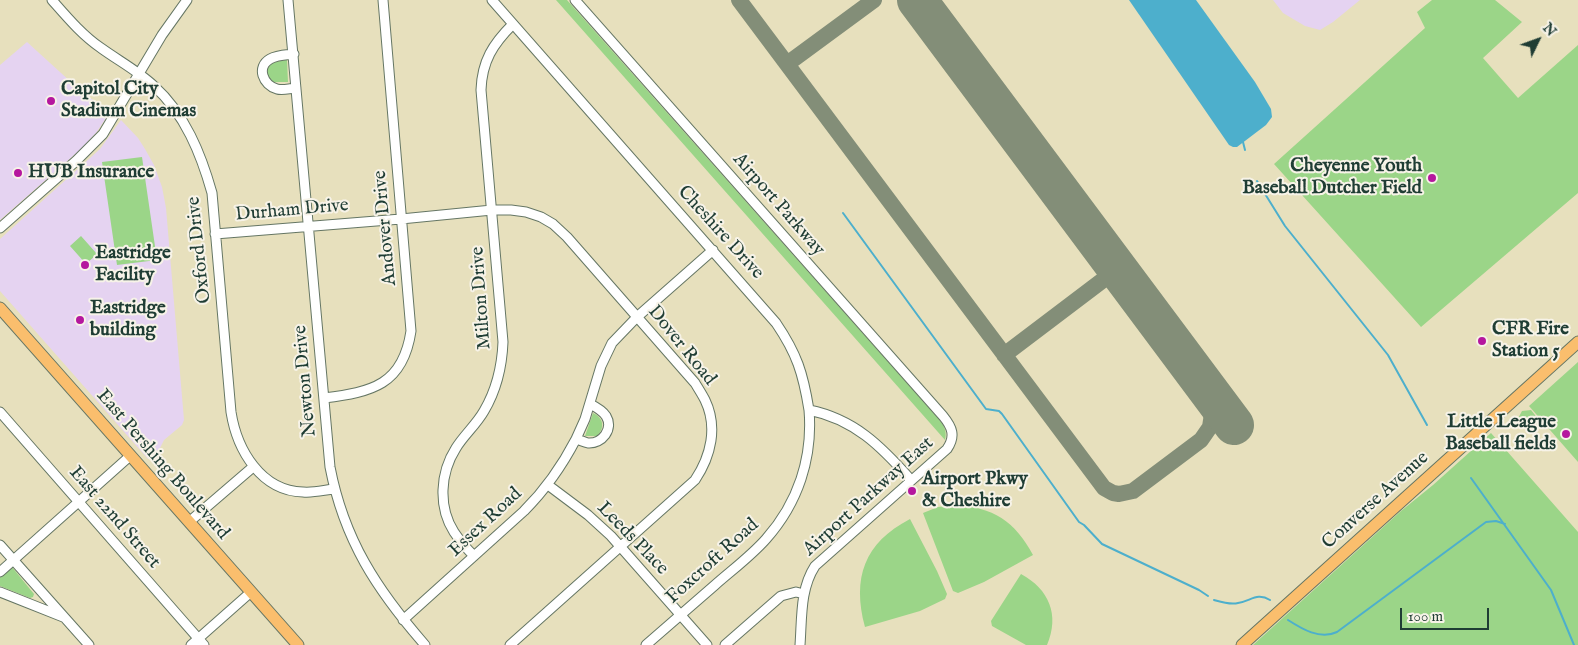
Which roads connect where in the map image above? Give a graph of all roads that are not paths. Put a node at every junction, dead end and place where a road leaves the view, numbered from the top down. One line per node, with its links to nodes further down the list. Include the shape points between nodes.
1 (52, 0): 9 (street, Oxford Drive, via 86,37)
2 (187, 0): 9 (street)
3 (288, 0): 8 (street, Newton Drive)
4 (383, 0): 12 (street, Andover Drive)
5 (492, 0): 7 (street, Cheshire Drive)
6 (575, 0): 24 (street, Airport Parkway, via 943,416)
7 (513, 24): 11 (street, Milton Drive, via 493,47 482,76); 16 (street, Cheshire Drive)
8 (294, 54): 10 (street, Newton Drive); 10 (street, via 270,59 262,72 270,87 279,90)
9 (139, 74): 14 (street, via 107,128 92,146); 15 (street, Oxford Drive, via 168,101 195,144 212,193)
10 (296, 88): 13 (street, Newton Drive)
11 (492, 210): 12 (street, Durham Drive); 18 (street, Dover Road, via 526,212 553,224); 35 (street, Milton Drive, via 502,359 490,400 456,449 443,481 448,520)
12 (401, 219): 13 (street, Durham Drive); 20 (street, Andover Drive, via 411,318 406,354 393,374 374,388)
13 (309, 226): 15 (street, Durham Drive); 20 (street, Newton Drive)
14 (0, 228)
15 (215, 234): 27 (street, Oxford Drive, via 233,424 240,445)
16 (713, 250): 18 (street, Essex Road); 22 (street, Cheshire Drive, via 788,340 804,380)
17 (0, 308): 26 (main road, East Pershing Boulevard)
18 (637, 317): 21 (street, Essex Road, via 606,352); 34 (street, Dover Road, via 695,383 706,401 712,437 704,467 695,480)
19 (1578, 342): 53 (main road, Converse Avenue)
20 (324, 398): 30 (street, Newton Drive)
21 (590, 404): 25 (street, Essex Road); 25 (street, via 606,417 608,431 595,442)
22 (809, 410): 28 (street, via 826,413 858,429); 41 (street, Foxcroft Road, via 806,464 787,511 750,555)
23 (0, 412): 31 (street, East 22nd Street)
24 (953, 433): 28 (street, Airport Parkway East, via 947,449)
25 (576, 439): 29 (street, Essex Road)
26 (130, 456): 31 (street); 32 (main road, East Pershing Boulevard)
27 (253, 467): 30 (street, Oxford Drive, via 271,482 291,491); 32 (street)
28 (911, 480): 40 (street, Airport Parkway East, via 814,566 807,578)
29 (548, 485): 34 (street, Leeds Place, via 588,515); 35 (street, Essex Road)
30 (334, 489): 43 (street, Newton Drive, via 352,541)
31 (78, 503): 36 (street); 44 (street, East 22nd Street)
32 (189, 522): 39 (main road, East Pershing Boulevard)
33 (0, 545): 36 (street)
34 (621, 546): 41 (street, Leeds Place); 48 (street, Dover Road)
35 (474, 556): 43 (street, Essex Road)
36 (14, 560): 37 (street); 42 (street)
37 (0, 572)
38 (0, 592): 42 (street)
39 (251, 592): 44 (street); 46 (main road, East Pershing Boulevard)
40 (804, 594): 51 (street, via 796,592 781,596); 52 (street, Airport Parkway East)
41 (681, 614): 49 (street, Foxcroft Road); 50 (street, Leeds Place)
42 (66, 618): 45 (street)
43 (403, 620): 47 (street, Newton Drive)
44 (198, 643)
45 (89, 645)
46 (298, 645)
47 (425, 645)
48 (510, 645)
49 (646, 645)
50 (708, 645)
51 (725, 645)
52 (800, 645)
53 (1242, 645)

